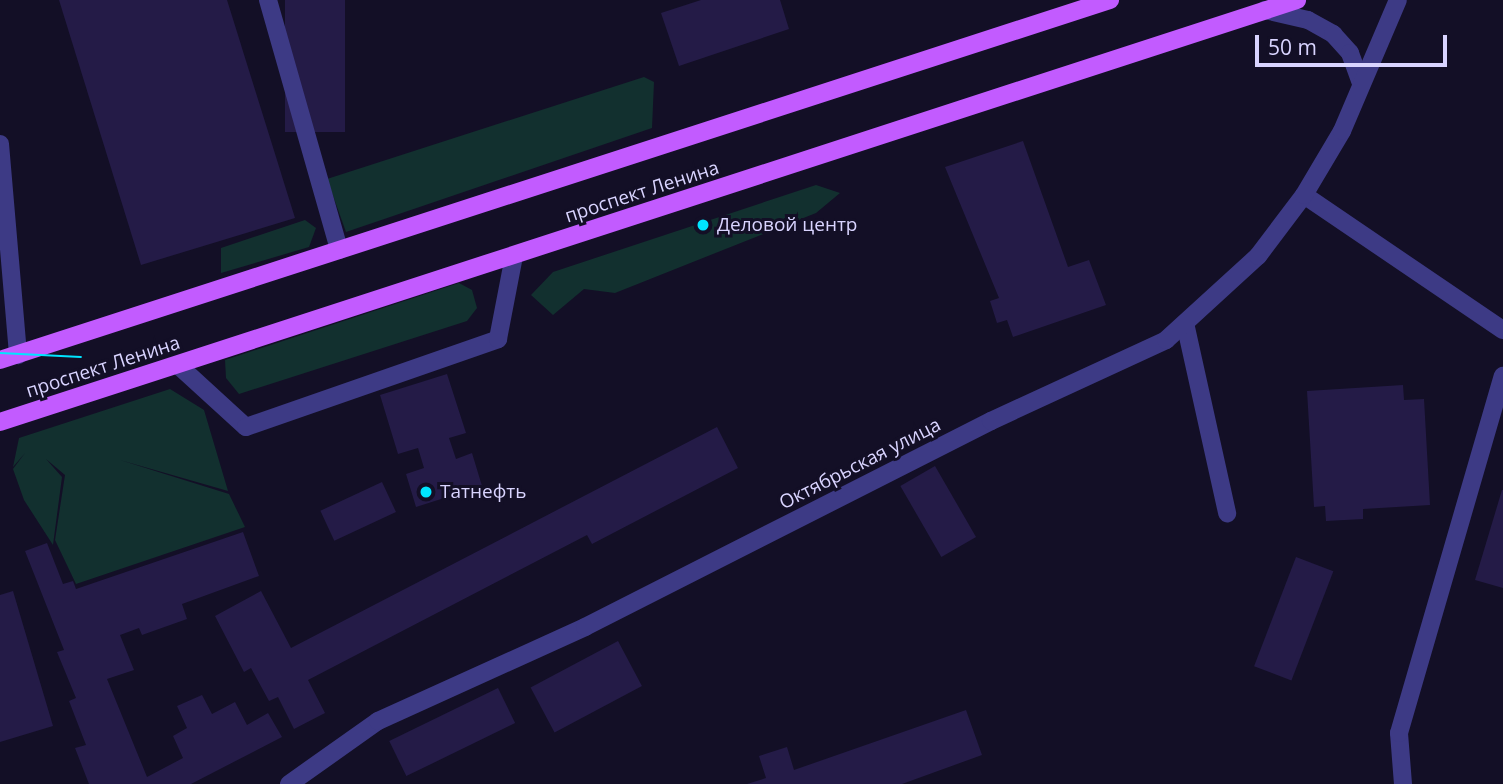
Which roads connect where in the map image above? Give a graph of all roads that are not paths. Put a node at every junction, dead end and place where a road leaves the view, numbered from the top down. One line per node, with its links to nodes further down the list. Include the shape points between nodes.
1 (268, 0): 9 (street)
2 (1110, 0): 9 (main road, проспект Ленина)
3 (1297, 0): 5 (main road, проспект Ленина)
4 (1398, 0): 6 (street, Октябрьская улица)
5 (1265, 10): 6 (street, via 1308,20 1333,33 1350,52); 10 (main road, проспект Ленина)
6 (1361, 83): 8 (street, Октябрьская улица, via 1342,131)
7 (0, 144): 13 (street)
8 (1304, 195): 11 (street, Октябрьская улица, via 1258,256); 12 (street)
9 (339, 250): 13 (main road, проспект Ленина)
10 (514, 256): 15 (main road, проспект Ленина); 15 (street, via 498,339 246,427)
11 (1185, 323): 18 (street); 19 (street, Октябрьская улица, via 1166,340 991,421 585,627 378,721)
12 (1503, 330)
13 (18, 355): 14 (main road, проспект Ленина)
14 (0, 360)
15 (177, 365): 17 (main road, проспект Ленина)
16 (1503, 376): 20 (street, via 1399,733)
17 (0, 422)
18 (1227, 513)
19 (289, 784)
20 (1403, 784)

